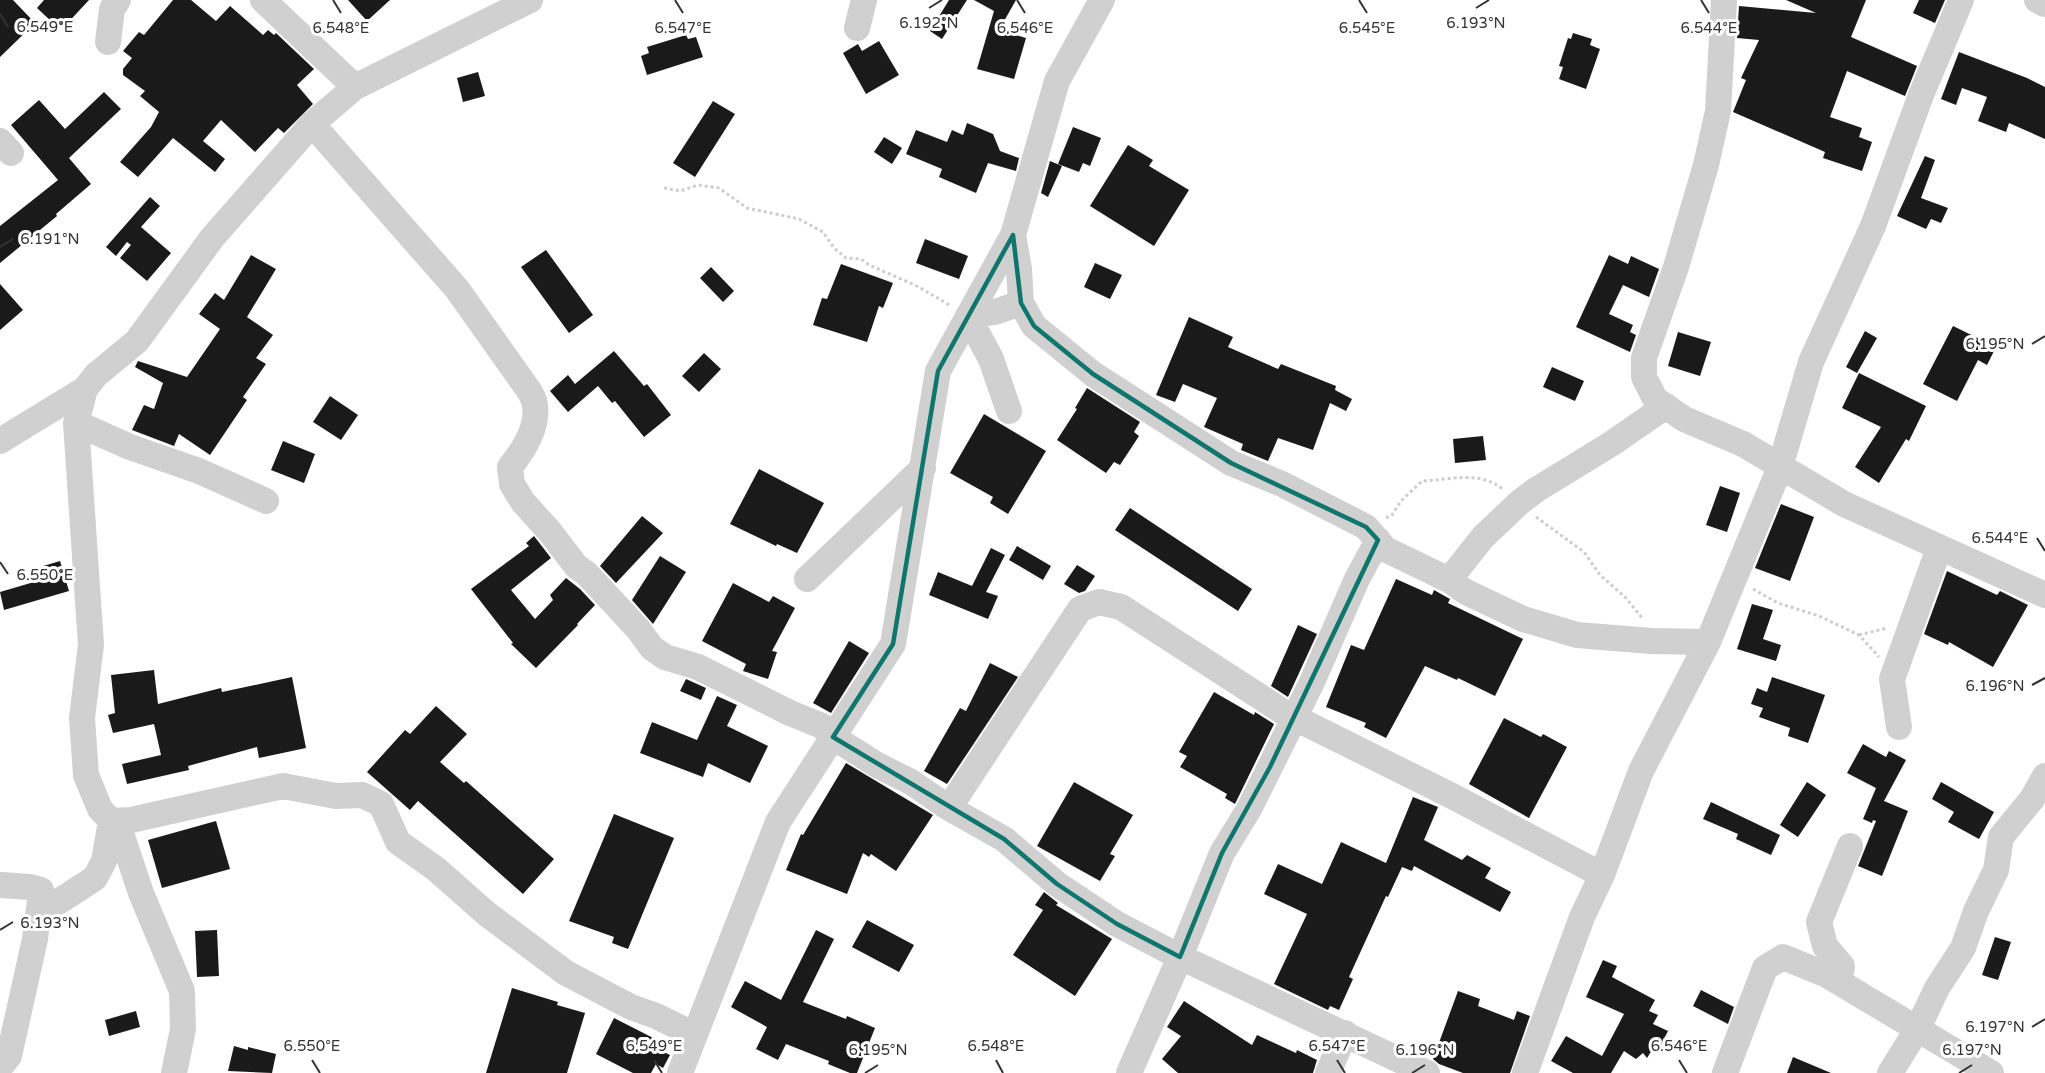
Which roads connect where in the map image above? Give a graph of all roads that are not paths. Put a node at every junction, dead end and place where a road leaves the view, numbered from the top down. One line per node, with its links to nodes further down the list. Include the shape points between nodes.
1 (118, 0): 11 (street, via 112,9)
2 (530, 0): 12 (street)
3 (864, 0): 10 (street)
4 (1102, 0): 14 (street, via 1057,81)
5 (1724, 0): 18 (street, via 1718,111 1706,165 1644,358 1644,377 1654,399)
6 (1961, 0): 22 (street, via 1873,226 1811,362)
7 (2037, 0): 9 (street)
8 (274, 3): 12 (street)
9 (2045, 4)
10 (857, 28)
11 (108, 42)
12 (355, 87): 13 (street)
13 (312, 124): 17 (street, via 212,238 137,341); 33 (street, via 458,290 530,392 535,406 533,421 522,452 510,467 512,484 576,566 652,648 665,657 698,667 822,726)
14 (1013, 235): 15 (street); 16 (street)
15 (1021, 303): 16 (street); 25 (street, via 1034,326 1093,374 1231,463 1281,484)
16 (968, 316): 19 (street, via 990,359); 23 (street, via 938,371)
17 (85, 389): 20 (street); 21 (street)
18 (1666, 406): 22 (street); 28 (street, via 1520,502 1483,537)
19 (1009, 411)
20 (76, 423): 24 (street); 36 (street, via 91,645 82,718 86,775 100,809)
21 (5, 430)
22 (1780, 467): 26 (street, via 1844,504); 30 (street)
23 (923, 468): 27 (street); 33 (street, via 893,644)
24 (266, 501)
25 (1372, 534): 28 (street, via 1385,549); 31 (street)
26 (1940, 548): 29 (street); 32 (street, via 1892,679)
27 (807, 579)
28 (1449, 580): 30 (street, via 1523,619 1577,635)
29 (2045, 595)
30 (1708, 642): 38 (street, via 1641,771)
31 (1295, 718): 35 (street, via 1121,607 1099,602 1080,609); 38 (street); 41 (street, via 1222,853)
32 (1899, 727)
33 (833, 737): 35 (street); 45 (street, via 778,822)
34 (2045, 776): 43 (street, via 2001,837 1996,870 1963,948 1937,988)
35 (949, 808): 41 (street, via 1004,839 1057,884 1117,924)
36 (114, 821): 40 (street, via 104,861 95,878 58,902); 45 (street, via 283,786 336,796 362,795 381,804 398,842 566,973); 47 (street, via 182,991 183,1029)
37 (1850, 846): 42 (street, via 1819,922 1825,946 1842,966)
38 (1602, 875): 52 (street, via 1582,917)
39 (1, 885): 40 (street, via 41,891)
40 (40, 901): 46 (street, via 9,1056)
41 (1180, 957): 44 (street); 49 (street)
42 (1839, 982): 43 (street); 53 (street, via 1783,957 1765,968)
43 (1918, 1029): 54 (street); 55 (street)
44 (1345, 1033): 50 (street); 51 (street)
45 (695, 1035): 48 (street)
46 (0, 1067)
47 (177, 1072)
48 (680, 1073)
49 (1129, 1073)
50 (1328, 1073)
51 (1427, 1073)
52 (1525, 1073)
53 (1725, 1073)
54 (1890, 1073)
55 (1991, 1073)

